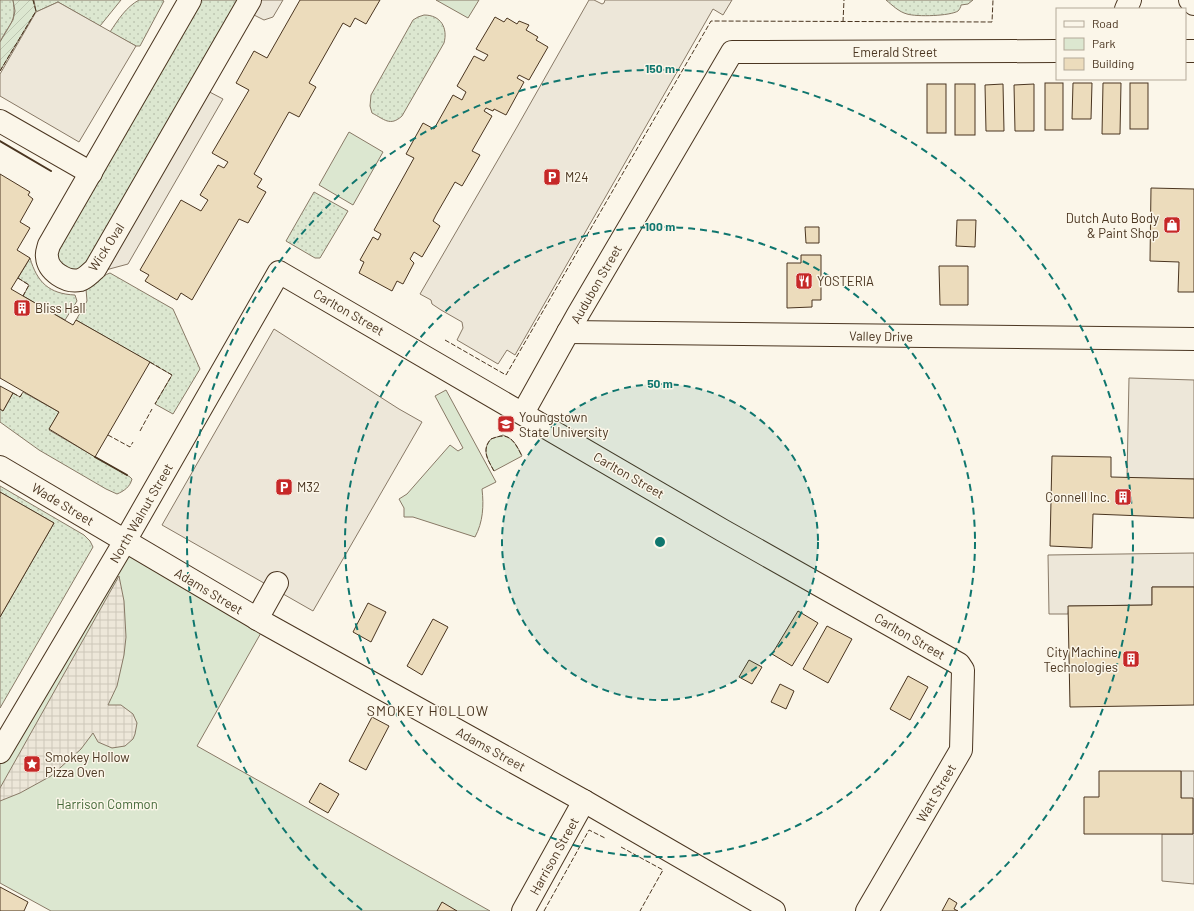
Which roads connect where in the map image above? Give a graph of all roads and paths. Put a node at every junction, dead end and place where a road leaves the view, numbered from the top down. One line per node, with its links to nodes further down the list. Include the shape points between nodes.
1 (190, 0): 8 (street, Wick Oval)
2 (250, 0): 8 (street, Wick Oval, via 95,269 85,278 73,280 55,272 46,256 49,245)
3 (1190, 0): 4 (street)
4 (1194, 4)
5 (1056, 51): 6 (street, Emerald Street)
6 (732, 52): 10 (street, Audubon Street)
7 (0, 121): 8 (street)
8 (91, 173)
9 (279, 272): 12 (street, Carlton Street); 14 (street, North Walnut Street)
10 (568, 332): 11 (street, Valley Drive); 12 (street, Audubon Street)
11 (1194, 339)
12 (523, 413): 17 (street, Carlton Street, via 722,530)
13 (0, 466): 14 (street, Wade Street)
14 (125, 541): 16 (street, Adams Street); 18 (street, North Walnut Street)
15 (277, 583): 16 (street)
16 (257, 619): 19 (street, Adams Street)
17 (959, 664): 22 (street, Watt Street, via 963,670 961,750)
18 (0, 752)
19 (584, 801): 20 (street, Harrison Street); 21 (street, Adams Street)
20 (523, 911)
21 (774, 911)
22 (868, 911)

